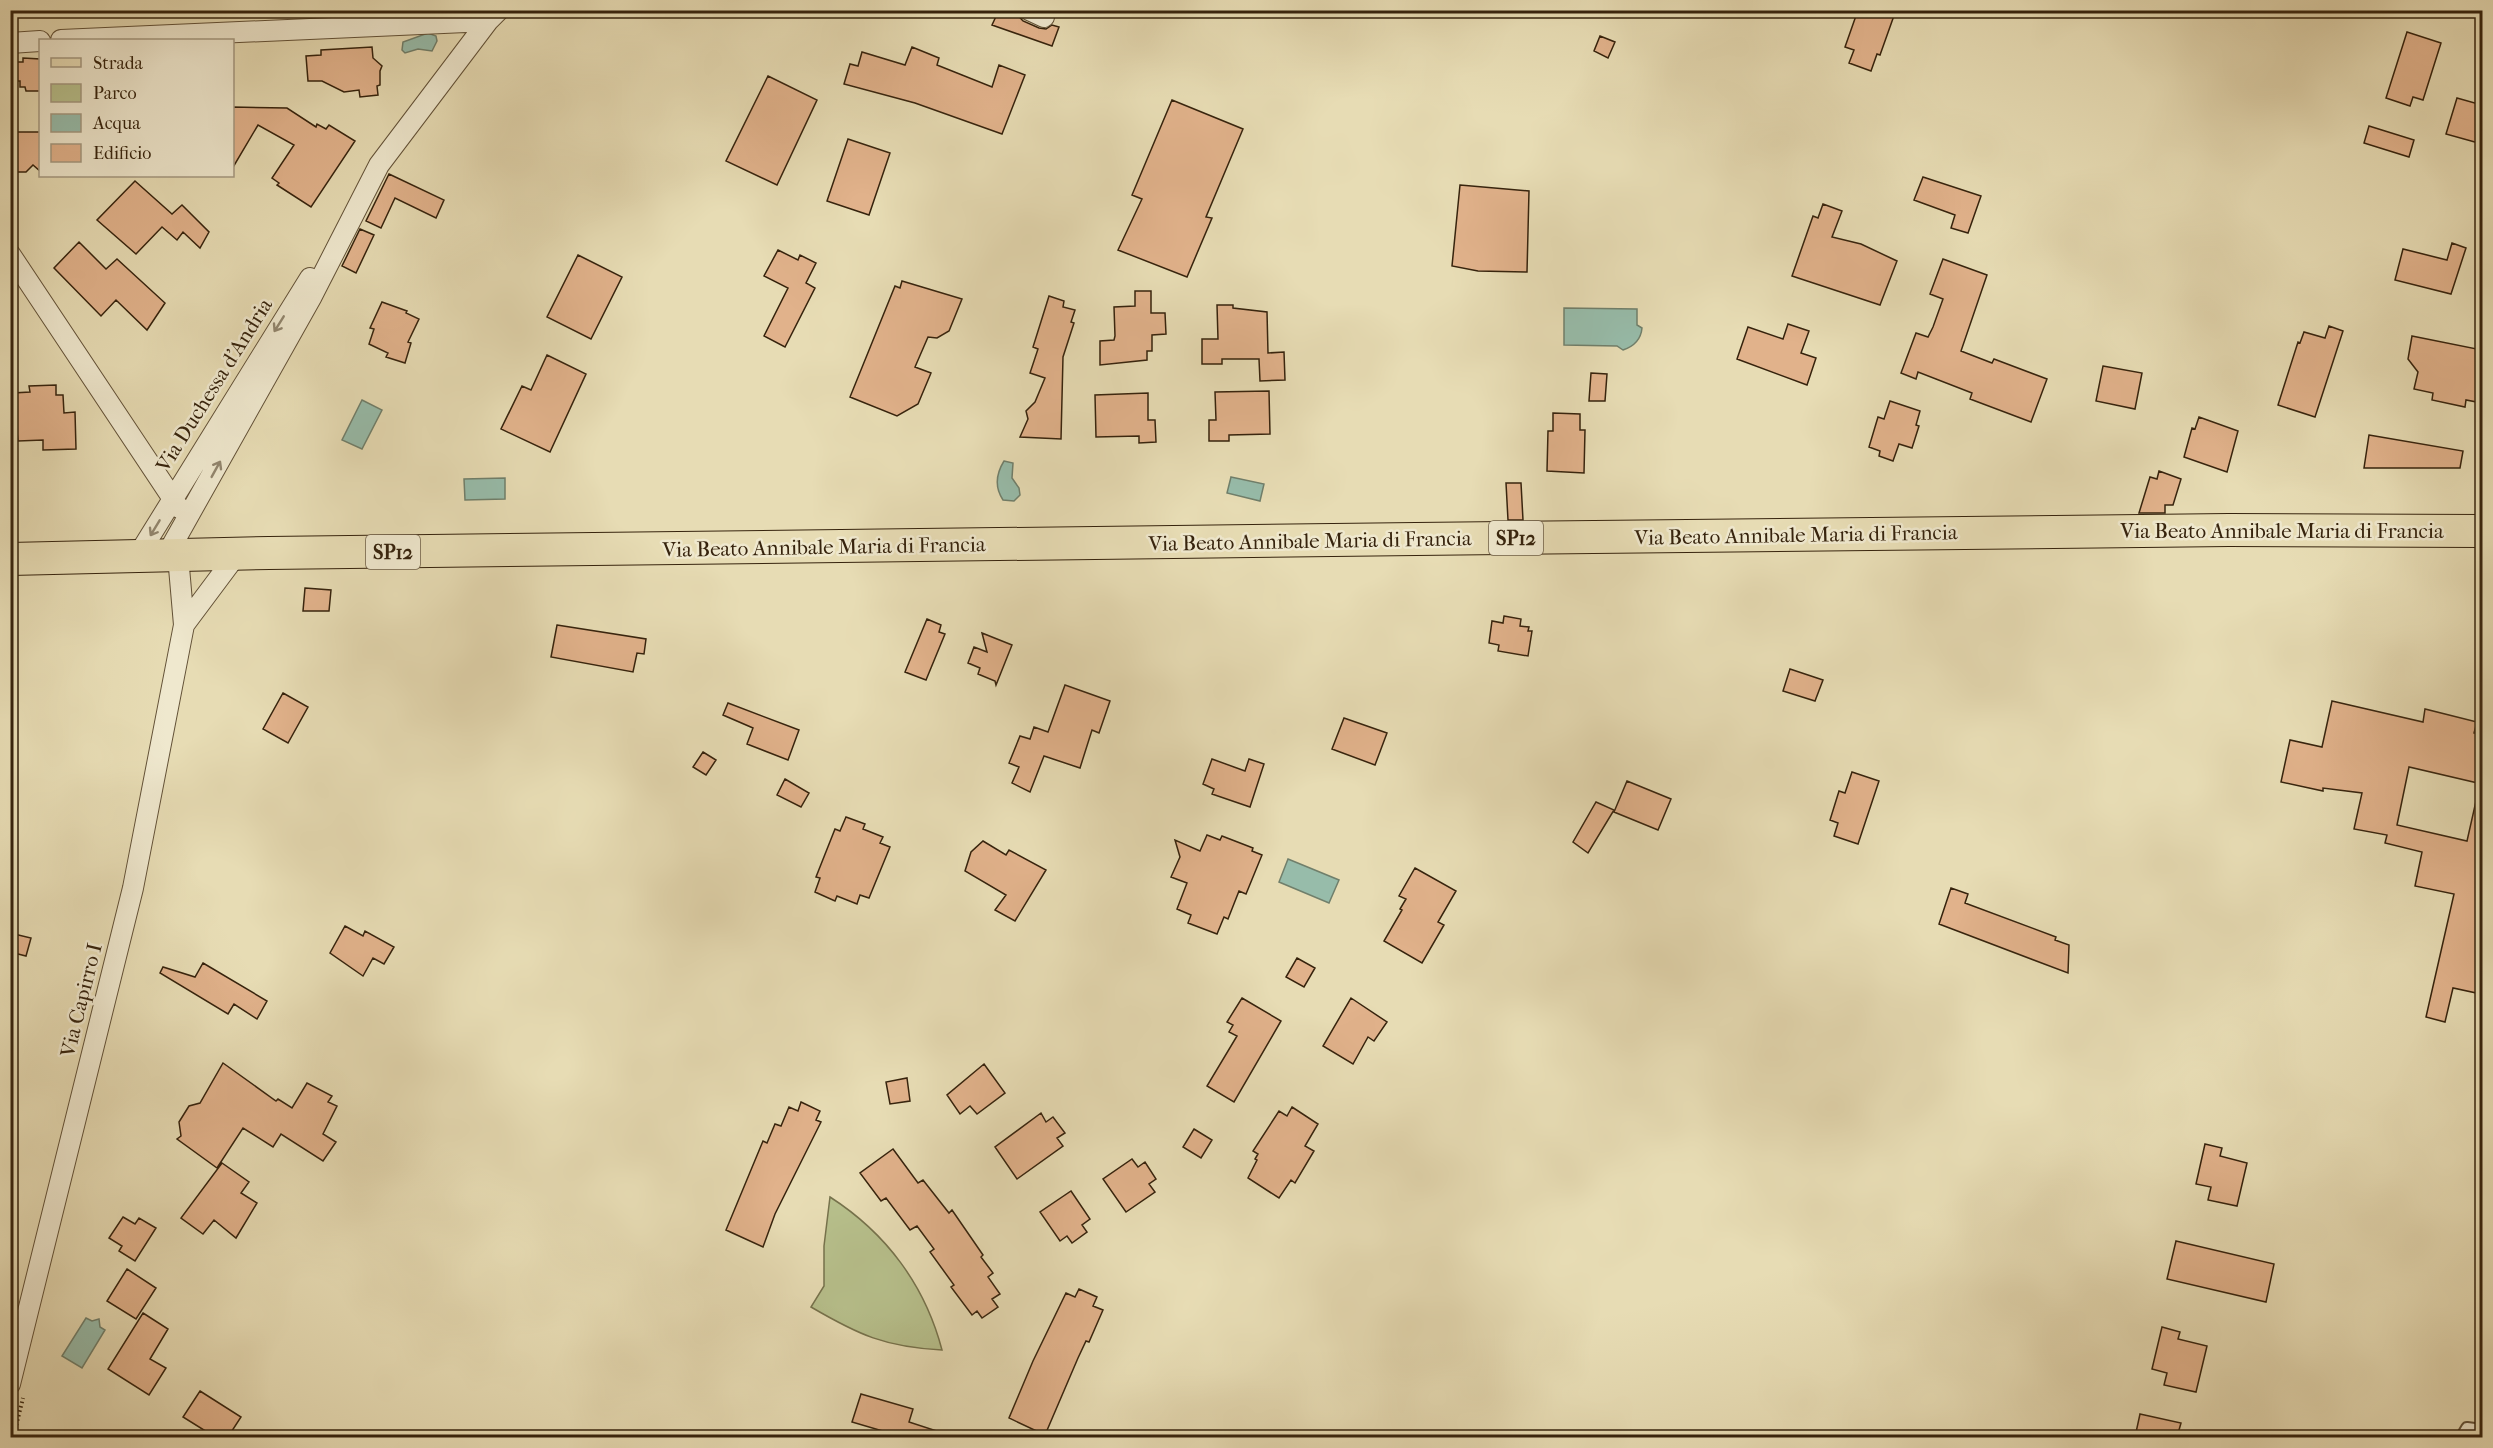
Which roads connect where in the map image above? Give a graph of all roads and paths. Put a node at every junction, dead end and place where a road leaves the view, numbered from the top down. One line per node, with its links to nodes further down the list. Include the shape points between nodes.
1 (492, 14): 2 (street); 5 (street, Via Duchessa d'Andria, via 379,165)
2 (78, 39)
3 (39, 41): 4 (street)
4 (10, 43)
5 (338, 243): 7 (street, Via Duchessa d'Andria, one-way to 7, via 300,290); 8 (street, Via Duchessa d'Andria, one-way to 5)
6 (10, 254): 7 (street)
7 (173, 498): 8 (street); 11 (street, Via Duchessa d'Andria, one-way to 11)
8 (187, 520): 11 (street, Via Duchessa d'Andria)
9 (2482, 531): 10 (main road, Via Beato Annibale Maria di Francia / SP12, via 2169,531)
10 (237, 554): 11 (main road, Via Beato Annibale Maria di Francia / SP12); 13 (street, Via Capirro I)
11 (170, 556): 12 (main road, SP12); 13 (street, Via Capirro I, via 203,572); 14 (street, Via Capirro I)
12 (10, 559)
13 (200, 602): 14 (street, Via Capirro I)
14 (184, 625): 15 (street, Via Capirro I, via 133,888)
15 (10, 1384)
16 (2482, 1430): 17 (lane, via 2467,1428)
17 (2461, 1437)

